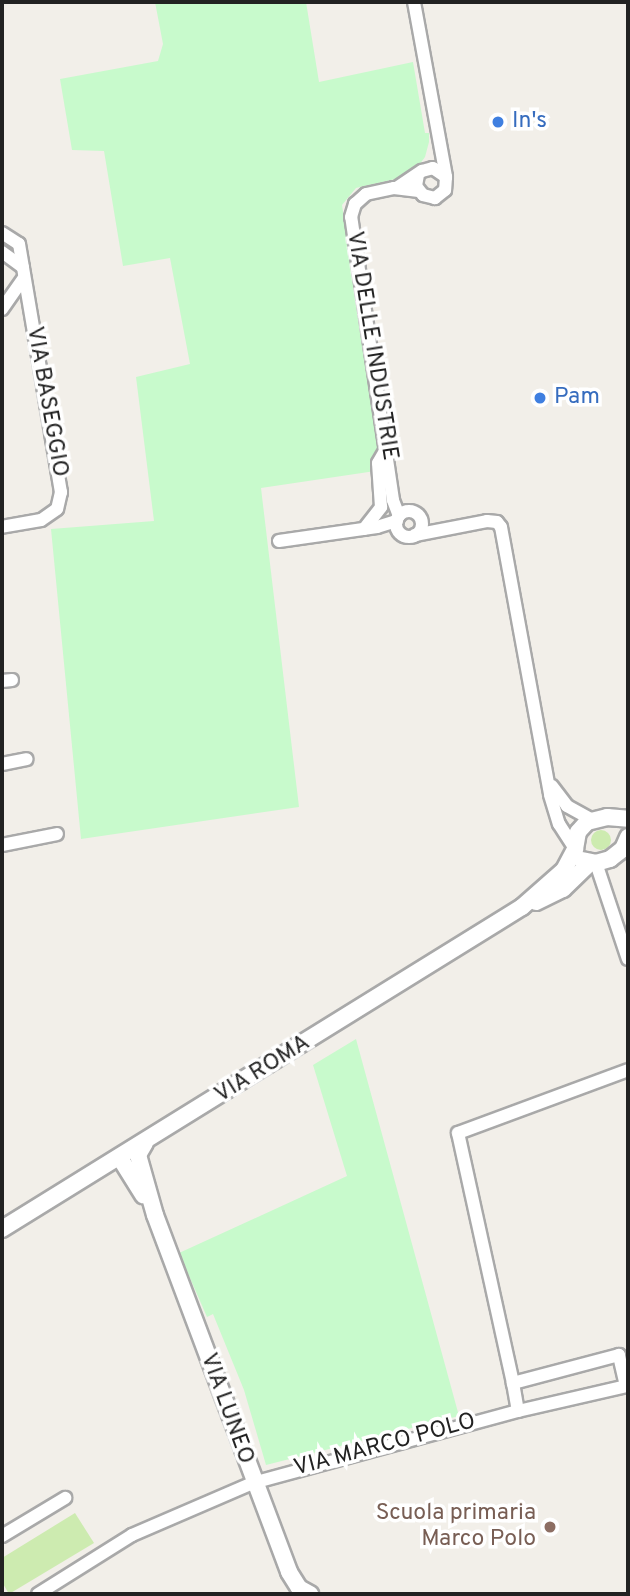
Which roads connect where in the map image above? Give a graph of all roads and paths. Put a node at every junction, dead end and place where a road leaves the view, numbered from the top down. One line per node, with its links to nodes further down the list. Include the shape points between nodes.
1 (414, 2): 2 (street)
2 (437, 138): 3 (street, via 434,153); 4 (street)
3 (420, 173): 4 (street, via 438,169); 5 (street, VIA DELLE INDUSTRIE); 6 (street)
4 (446, 177): 6 (street, VIA DELLE INDUSTRIE, via 441,195 428,198)
5 (394, 188): 6 (street, VIA DELLE INDUSTRIE); 11 (street, VIA DELLE INDUSTRIE, via 366,194 355,204 351,217)
6 (419, 191)
7 (2, 233): 9 (street, VIA BASEGGIO, via 19,244)
8 (2, 253): 9 (street)
9 (24, 272): 10 (street, VIA BASEGGIO); 13 (street, VIA BASEGGIO, via 61,492 57,509 41,520)
10 (2, 309)
11 (386, 449): 12 (street, VIA DELLE INDUSTRIE, via 392,491); 14 (street, via 378,463 381,507)
12 (405, 520): 14 (street); 15 (street, VIA DELLE INDUSTRIE); 15 (street, via 421,529 415,536)
13 (2, 527)
14 (370, 528): 16 (street)
15 (443, 528): 19 (street, via 487,520 501,527)
16 (279, 541)
17 (27, 759): 18 (street)
18 (2, 764)
19 (546, 777): 20 (street); 23 (street)
20 (574, 811): 22 (street); 23 (street)
21 (622, 818): 22 (street, VIA ROMA); 25 (street, VIA ROMA)
22 (592, 820): 27 (street, VIA ROMA, via 578,832)
23 (559, 824): 27 (street)
24 (57, 834): 26 (street)
25 (628, 839): 28 (street, VIA ROMA, via 610,859)
26 (2, 845)
27 (574, 848): 28 (street, via 580,859); 29 (street, VIA ROMA, via 564,870)
28 (593, 863): 29 (street, VIA ROMA, via 562,889); 30 (street)
29 (522, 907): 32 (street, VIA ROMA)
30 (628, 959)
31 (628, 1070): 36 (street, via 458,1133)
32 (145, 1143): 33 (street, VIA ROMA); 34 (street, VIA LUNEO, via 138,1155)
33 (120, 1158): 34 (street, VIA LUNEO); 35 (street, VIA ROMA)
34 (155, 1215): 38 (street, VIA LUNEO)
35 (3, 1227)
36 (513, 1383): 37 (street); 37 (street, VIA MARCO POLO, via 619,1355 626,1386)
37 (518, 1411): 38 (street, VIA MARCO POLO)
38 (253, 1483): 41 (street, VIA MARCO POLO, via 132,1535); 42 (street, VIA LUNEO, via 291,1577)
39 (65, 1498): 40 (street)
40 (2, 1536)
41 (38, 1594)
42 (310, 1594)

